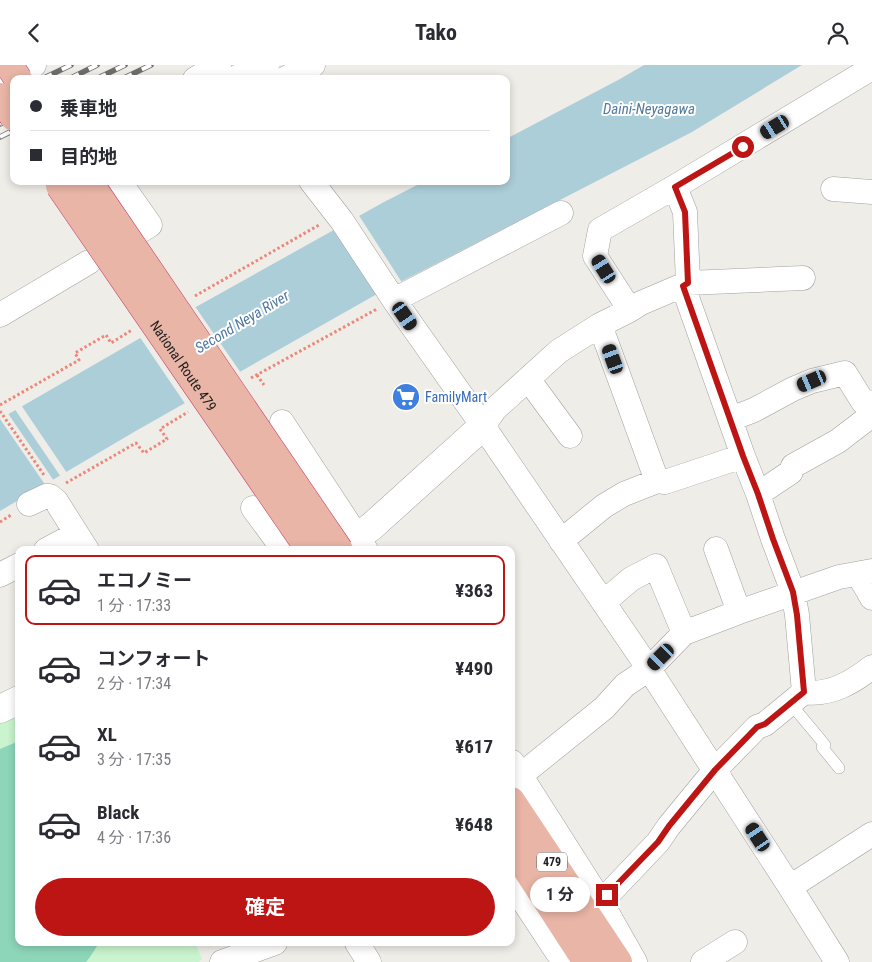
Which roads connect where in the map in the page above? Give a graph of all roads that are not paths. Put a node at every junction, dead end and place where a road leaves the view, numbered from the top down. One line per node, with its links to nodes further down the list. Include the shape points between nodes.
1 (34, 65): 6 (street)
2 (219, 65): 7 (street)
3 (265, 65): 8 (street, bridge)
4 (313, 65): 9 (street)
5 (872, 69): 16 (street)
6 (14, 75)
7 (202, 75)
8 (246, 75)
9 (292, 75)
10 (0, 97): 11 (highway, bridge)
11 (10, 111)
12 (62, 185): 45 (highway, National Route 479, bridge)
13 (91, 185): 42 (highway, National Route 479, bridge)
14 (122, 185): 20 (street, via 150,225)
15 (314, 185): 24 (street)
16 (675, 187): 23 (street, via 685,212); 25 (street, via 600,230 595,255)
17 (833, 189): 18 (street)
18 (872, 192)
19 (562, 213): 24 (street)
20 (142, 230)
21 (89, 262): 26 (street)
22 (804, 278): 23 (street)
23 (685, 284): 25 (street); 31 (street)
24 (392, 297): 33 (street)
25 (630, 311): 27 (street)
26 (0, 315)
27 (600, 325): 28 (street, via 559,351); 36 (street)
28 (528, 379): 33 (street, via 495,409); 34 (street)
29 (872, 409): 31 (street, via 868,402 863,402 845,373 812,381)
30 (872, 415): 37 (street, via 838,441 793,466 791,472)
31 (731, 419): 35 (street)
32 (282, 423): 42 (street)
33 (483, 426): 40 (street); 42 (street)
34 (570, 436)
35 (743, 456): 36 (street, via 665,482); 37 (street)
36 (657, 481): 40 (street, via 604,505)
37 (758, 494): 50 (street)
38 (29, 504): 41 (street, via 46,496 52,498)
39 (253, 508): 44 (street)
40 (561, 541): 52 (street)
41 (82, 542): 43 (street)
42 (353, 544)
43 (64, 546)
44 (281, 546)
45 (307, 546)
46 (716, 549): 53 (street)
47 (15, 567): 49 (street)
48 (865, 573): 50 (street, via 840,577); 51 (street)
49 (0, 575)
50 (793, 592): 53 (street); 57 (street, via 797,615)
51 (872, 598)
52 (604, 602): 54 (street, via 631,579 656,566); 56 (street)
53 (739, 612): 54 (street)
54 (684, 633): 56 (street)
55 (872, 667): 57 (street, via 839,689)
56 (649, 669): 60 (street, via 625,685 604,708); 62 (street)
57 (797, 698): 61 (lane, via 824,745 822,747); 62 (street, via 757,727)
58 (15, 702): 59 (street)
59 (0, 709)
60 (516, 768): 68 (street)
61 (840, 768)
62 (715, 770): 66 (street); 68 (street)
63 (515, 808): 68 (highway, 479)
64 (872, 834): 66 (street)
65 (515, 850): 68 (highway, 479)
66 (790, 887): 78 (street)
67 (515, 888): 68 (street, via 557,952)
68 (583, 931): 74 (highway, 479); 75 (highway, 479); 76 (street)
69 (735, 942): 77 (street)
70 (267, 946): 72 (street)
71 (358, 946): 73 (street)
72 (222, 962)
73 (369, 962)
74 (587, 962)
75 (618, 962)
76 (635, 962)
77 (703, 962)
78 (837, 962)

